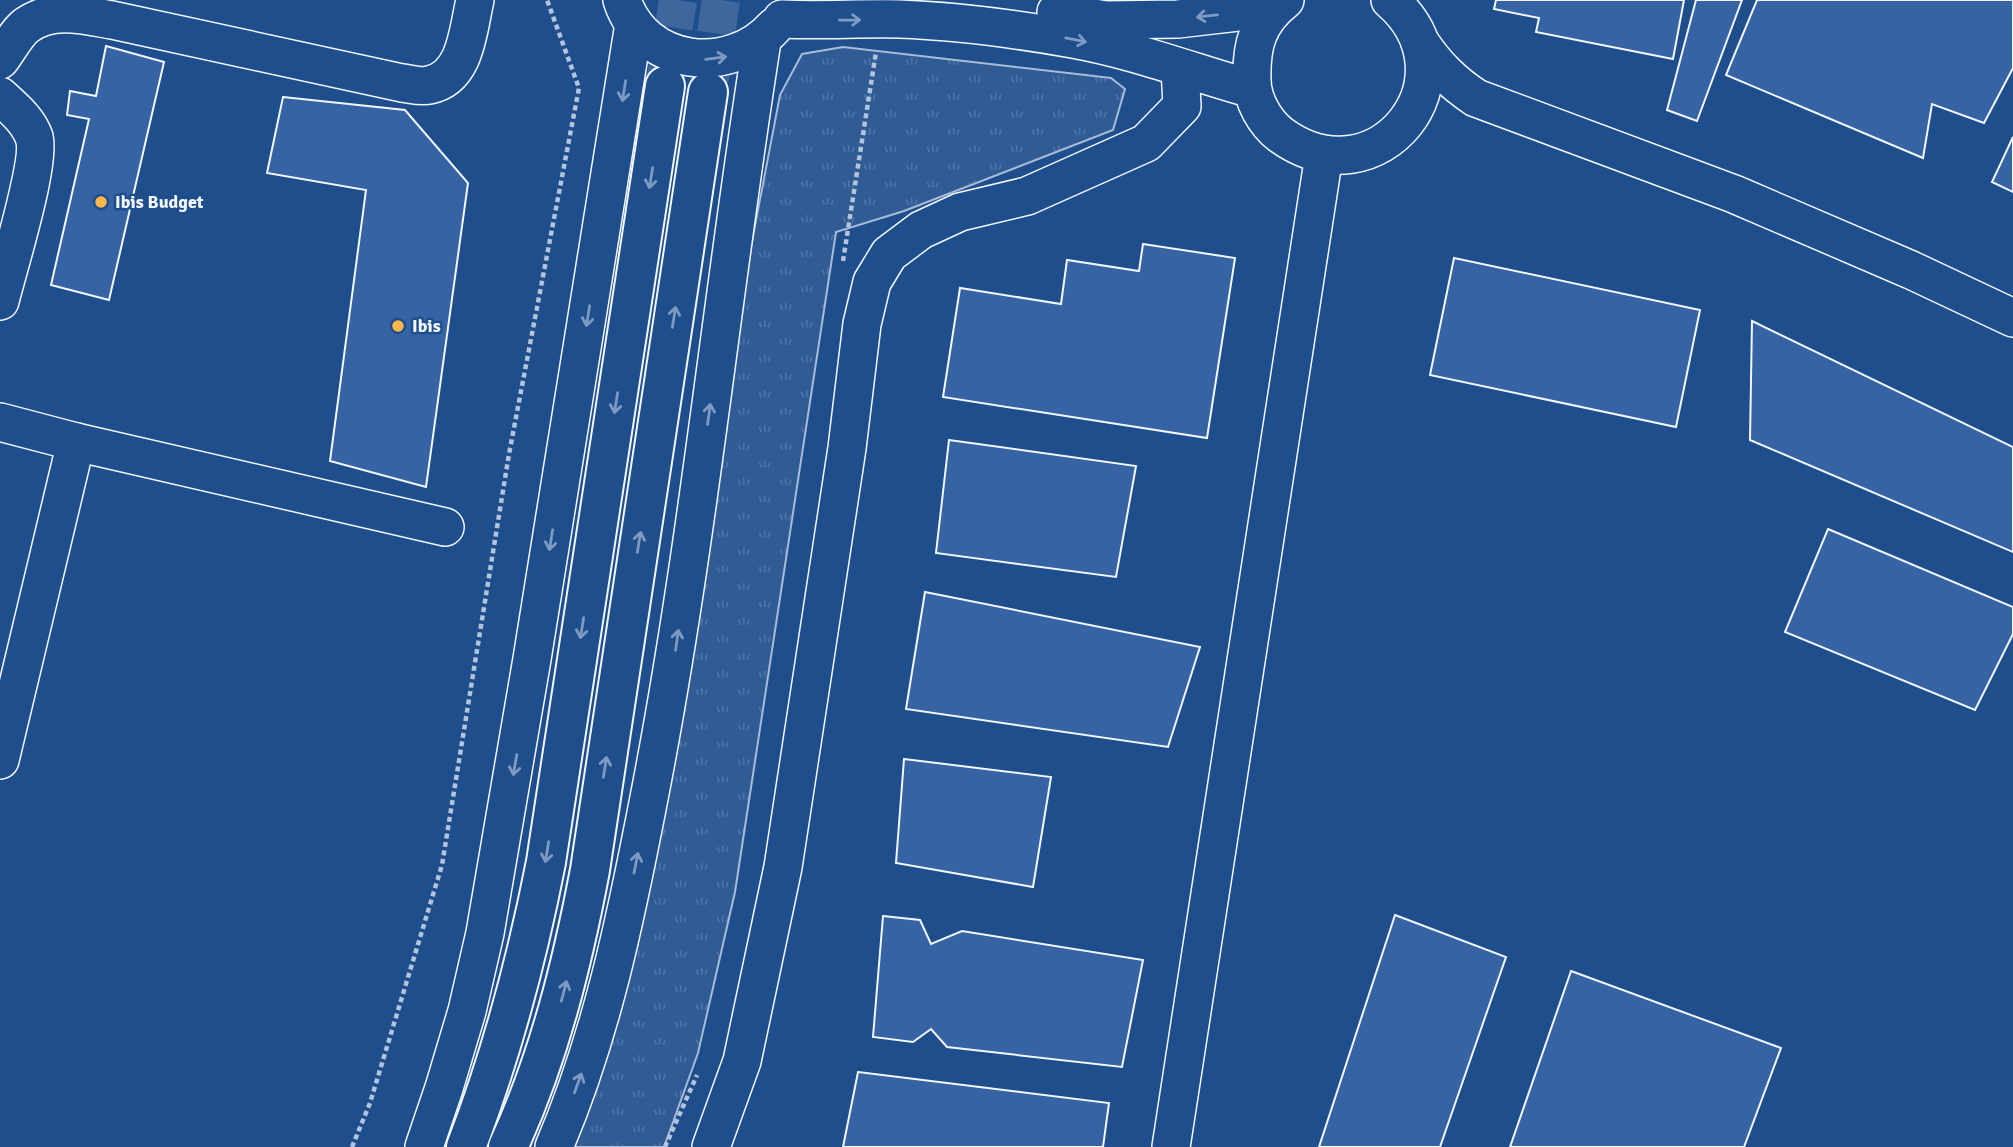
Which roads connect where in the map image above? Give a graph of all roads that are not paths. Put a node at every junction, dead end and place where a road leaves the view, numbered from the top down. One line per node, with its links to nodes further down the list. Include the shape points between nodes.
1 (475, 0): 8 (street, via 457,68 447,79 427,86 68,13 25,26)
2 (981, 0): 4 (street, one-way to 2, via 1178,19 1107,20)
3 (1390, 0): 7 (street, via 1409,20)
4 (1280, 4): 11 (street, via 1259,30 1251,55)
5 (628, 12): 6 (street, one-way to 6, via 655,44 681,56 709,60 737,54); 23 (street, one-way to 23, via 535,646 485,933 467,1011)
6 (779, 20): 9 (street, one-way to 9, via 899,19 983,26 1073,39); 26 (street, one-way to 6, via 591,1047 615,963 667,706)
7 (1420, 42): 14 (street, via 1454,83); 15 (street, via 1425,67 1422,93)
8 (0, 60)
9 (1180, 68): 11 (street); 27 (street, via 1182,106 1146,143 1027,196 960,212 921,230 889,254 872,282 862,324 783,867 742,1061)
10 (665, 86): 24 (highway, one-way to 24, via 546,862 509,1023)
11 (1252, 89): 16 (street, via 1275,130 1297,147)
12 (708, 92): 25 (highway, one-way to 12, via 552,1036 574,953)
13 (0, 96): 17 (street, via 23,117 35,139 34,166)
14 (1501, 108): 15 (street, via 1450,107); 18 (street, via 1734,194)
15 (1402, 127): 16 (street, via 1374,148 1349,156)
16 (1324, 155): 28 (street)
17 (0, 301)
18 (2013, 318)
19 (0, 422): 20 (street)
20 (76, 442): 21 (street); 22 (street)
21 (445, 527)
22 (0, 761)
23 (424, 1147)
24 (466, 1147)
25 (508, 1147)
26 (554, 1147)
27 (711, 1147)
28 (1171, 1147)

